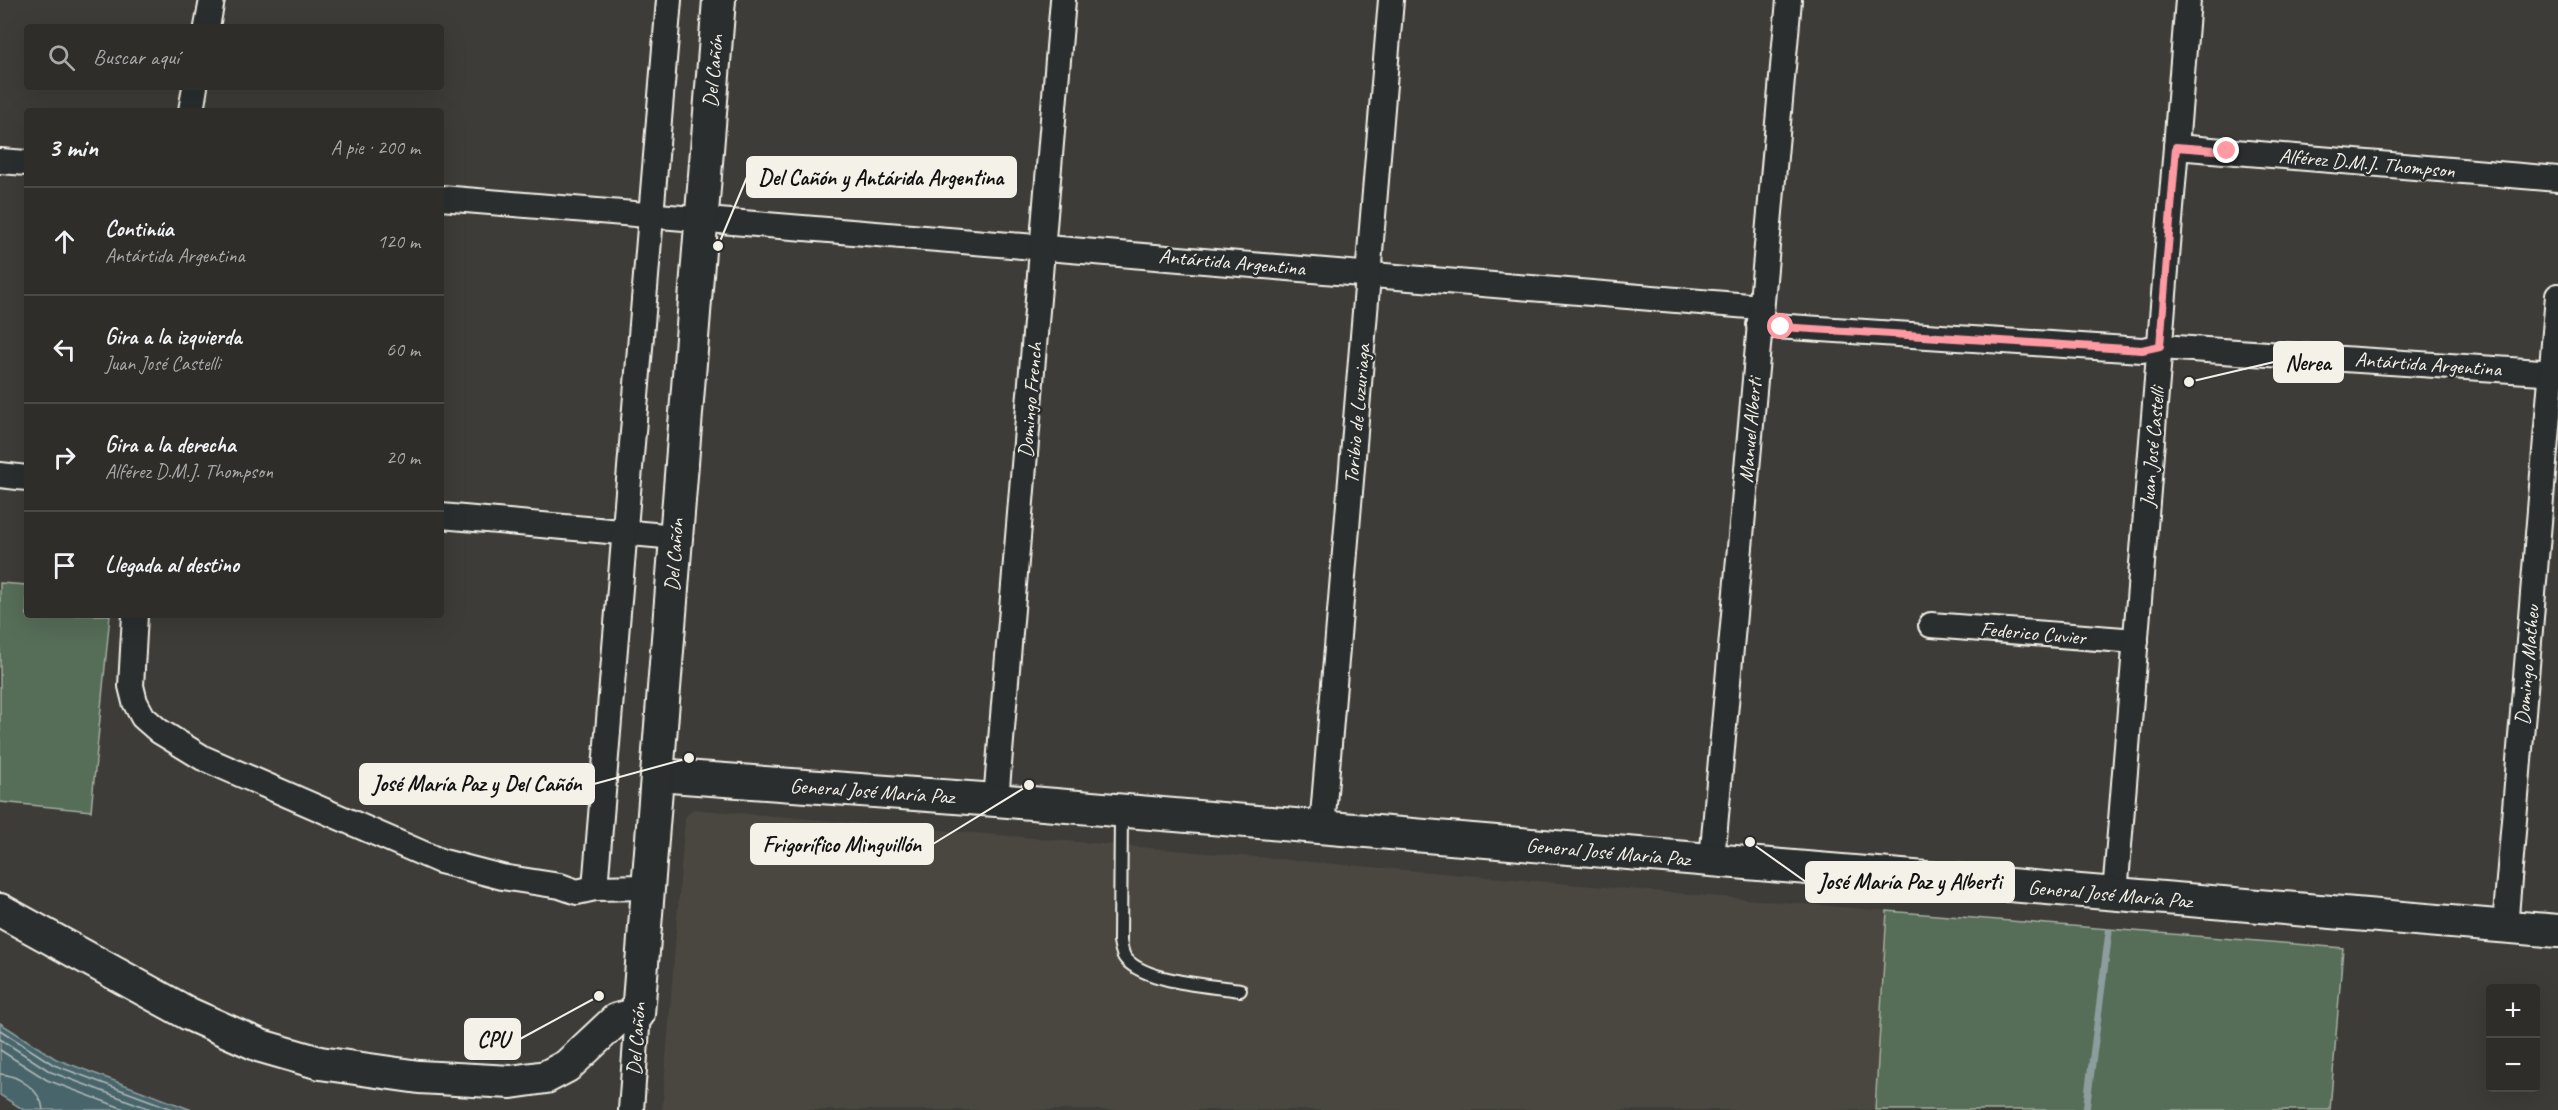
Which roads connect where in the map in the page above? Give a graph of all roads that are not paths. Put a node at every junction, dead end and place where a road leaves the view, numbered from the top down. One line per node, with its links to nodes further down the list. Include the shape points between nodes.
1 (212, 0): 8 (street)
2 (669, 0): 16 (street)
3 (719, 0): 17 (street, Del Cañón)
4 (1063, 0): 18 (street, Domingo French)
5 (1391, 0): 19 (street, Toribio de Luzuriaga)
6 (1789, 0): 21 (street, Manuel Alberti)
7 (2188, 0): 11 (street, Juan José Castelli)
8 (208, 24)
9 (194, 90): 10 (street)
10 (192, 108)
11 (2176, 147): 14 (street, Alférez D.M.J. Thompson); 22 (street, Juan José Castelli)
12 (0, 161): 13 (street)
13 (24, 163)
14 (2558, 179)
15 (444, 198): 16 (street, Antártida Argentina)
16 (651, 214): 17 (street, Antártida Argentina); 27 (street)
17 (702, 218): 18 (street, Antártida Argentina); 28 (street, Del Cañón)
18 (1042, 247): 19 (street, Antártida Argentina); 33 (street, Domingo French)
19 (1368, 274): 21 (street, Antártida Argentina); 35 (street, Toribio de Luzuriaga)
20 (2558, 296): 23 (street, Domingo Matheu)
21 (1760, 316): 22 (street, Antártida Argentina, via 2142,350); 36 (street, Manuel Alberti)
22 (2160, 346): 23 (street, Antártida Argentina); 31 (street, Juan José Castelli)
23 (2555, 373): 41 (street, Domingo Matheu)
24 (0, 475): 25 (street)
25 (24, 478)
26 (444, 516): 27 (street)
27 (624, 532): 28 (street); 38 (street)
28 (676, 537): 32 (street, Del Cañón)
29 (135, 618): 38 (street, via 131,686 135,702 143,717 159,731 203,758 440,861 577,892)
30 (1931, 625): 31 (street, Federico Cuvier)
31 (2136, 641): 39 (street, Juan José Castelli)
32 (657, 775): 33 (street, General José María Paz); 37 (street, Del Cañón)
33 (996, 800): 34 (street, General José María Paz)
34 (1121, 811): 35 (street, General José María Paz); 43 (lane, via 1120,941 1125,959 1142,970 1182,982)
35 (1322, 828): 36 (street, General José María Paz)
36 (1712, 860): 39 (street, General José María Paz)
37 (647, 887): 38 (street); 44 (street, Del Cañón)
38 (595, 888)
39 (2115, 894): 41 (street, General José María Paz)
40 (0, 910): 44 (street, via 189,1014 261,1046 320,1062 420,1077 511,1082 546,1077 567,1066 616,1020)
41 (2505, 927): 42 (street, General José María Paz)
42 (2558, 931)
43 (1240, 990)
44 (638, 1014): 45 (street, Del Cañón)
45 (631, 1110)

